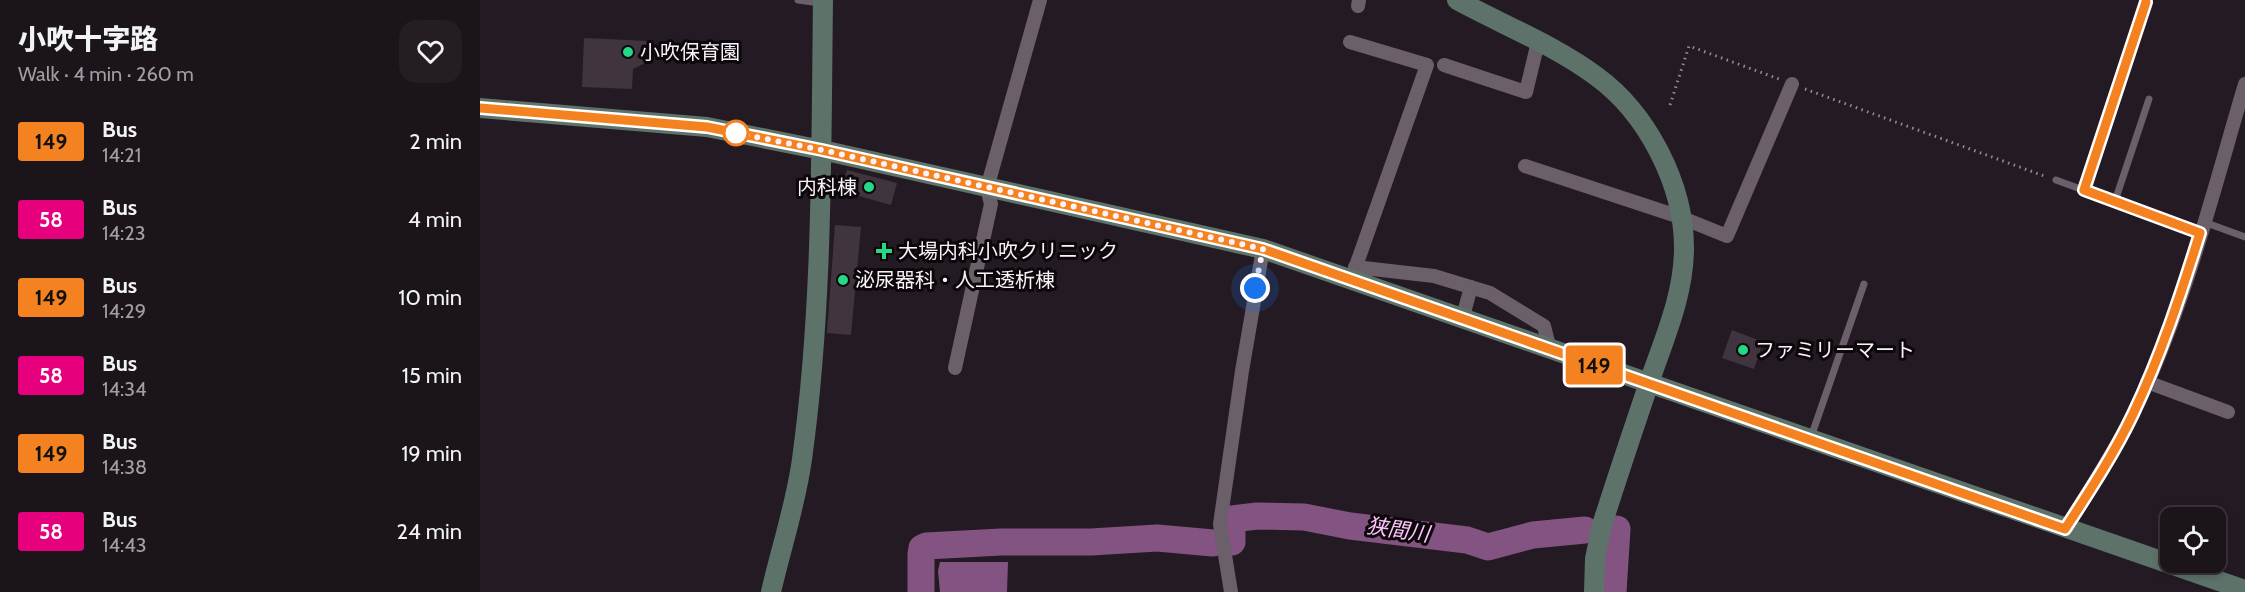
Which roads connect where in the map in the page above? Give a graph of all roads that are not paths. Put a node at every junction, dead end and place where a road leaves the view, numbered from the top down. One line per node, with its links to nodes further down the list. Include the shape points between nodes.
1 (798, 0): 4 (lane)
2 (1040, 0): 16 (street)
3 (1457, 0): 7 (street)
4 (823, 2): 13 (street)
5 (2146, 2): 17 (lane)
6 (1350, 42): 23 (street, via 1427,65)
7 (1538, 42): 8 (street, via 1526,92); 19 (street, via 1595,75 1632,110 1662,158)
8 (1444, 65)
9 (1792, 84): 19 (street, via 1727,236)
10 (2245, 84): 20 (street)
11 (2149, 99): 18 (lane)
12 (480, 108): 13 (street, via 707,127)
13 (822, 150): 16 (street); 35 (street, via 820,253 802,459)
14 (1525, 166): 19 (street)
15 (2056, 180): 17 (lane)
16 (987, 188): 22 (street); 28 (street, via 991,204)
17 (2084, 190): 18 (lane)
18 (2115, 201): 20 (lane)
19 (1680, 217): 30 (street, via 1684,247 1681,284)
20 (2202, 228): 21 (lane); 29 (street)
21 (2245, 237)
22 (1263, 249): 23 (street); 36 (street, via 1220,524)
23 (1353, 274): 25 (street, via 1434,276); 26 (street)
24 (1864, 284): 32 (lane)
25 (1471, 287): 26 (street); 27 (street, via 1490,293 1544,326)
26 (1462, 320): 27 (street)
27 (1550, 350): 30 (street)
28 (955, 368)
29 (2147, 382): 31 (street); 33 (street, via 2108,460)
30 (1649, 383): 32 (street); 37 (street, via 1602,525)
31 (2228, 412)
32 (1810, 439): 33 (street)
33 (2065, 529): 34 (street)
34 (2234, 589)
35 (771, 592)
36 (1231, 592)
37 (1594, 592)

